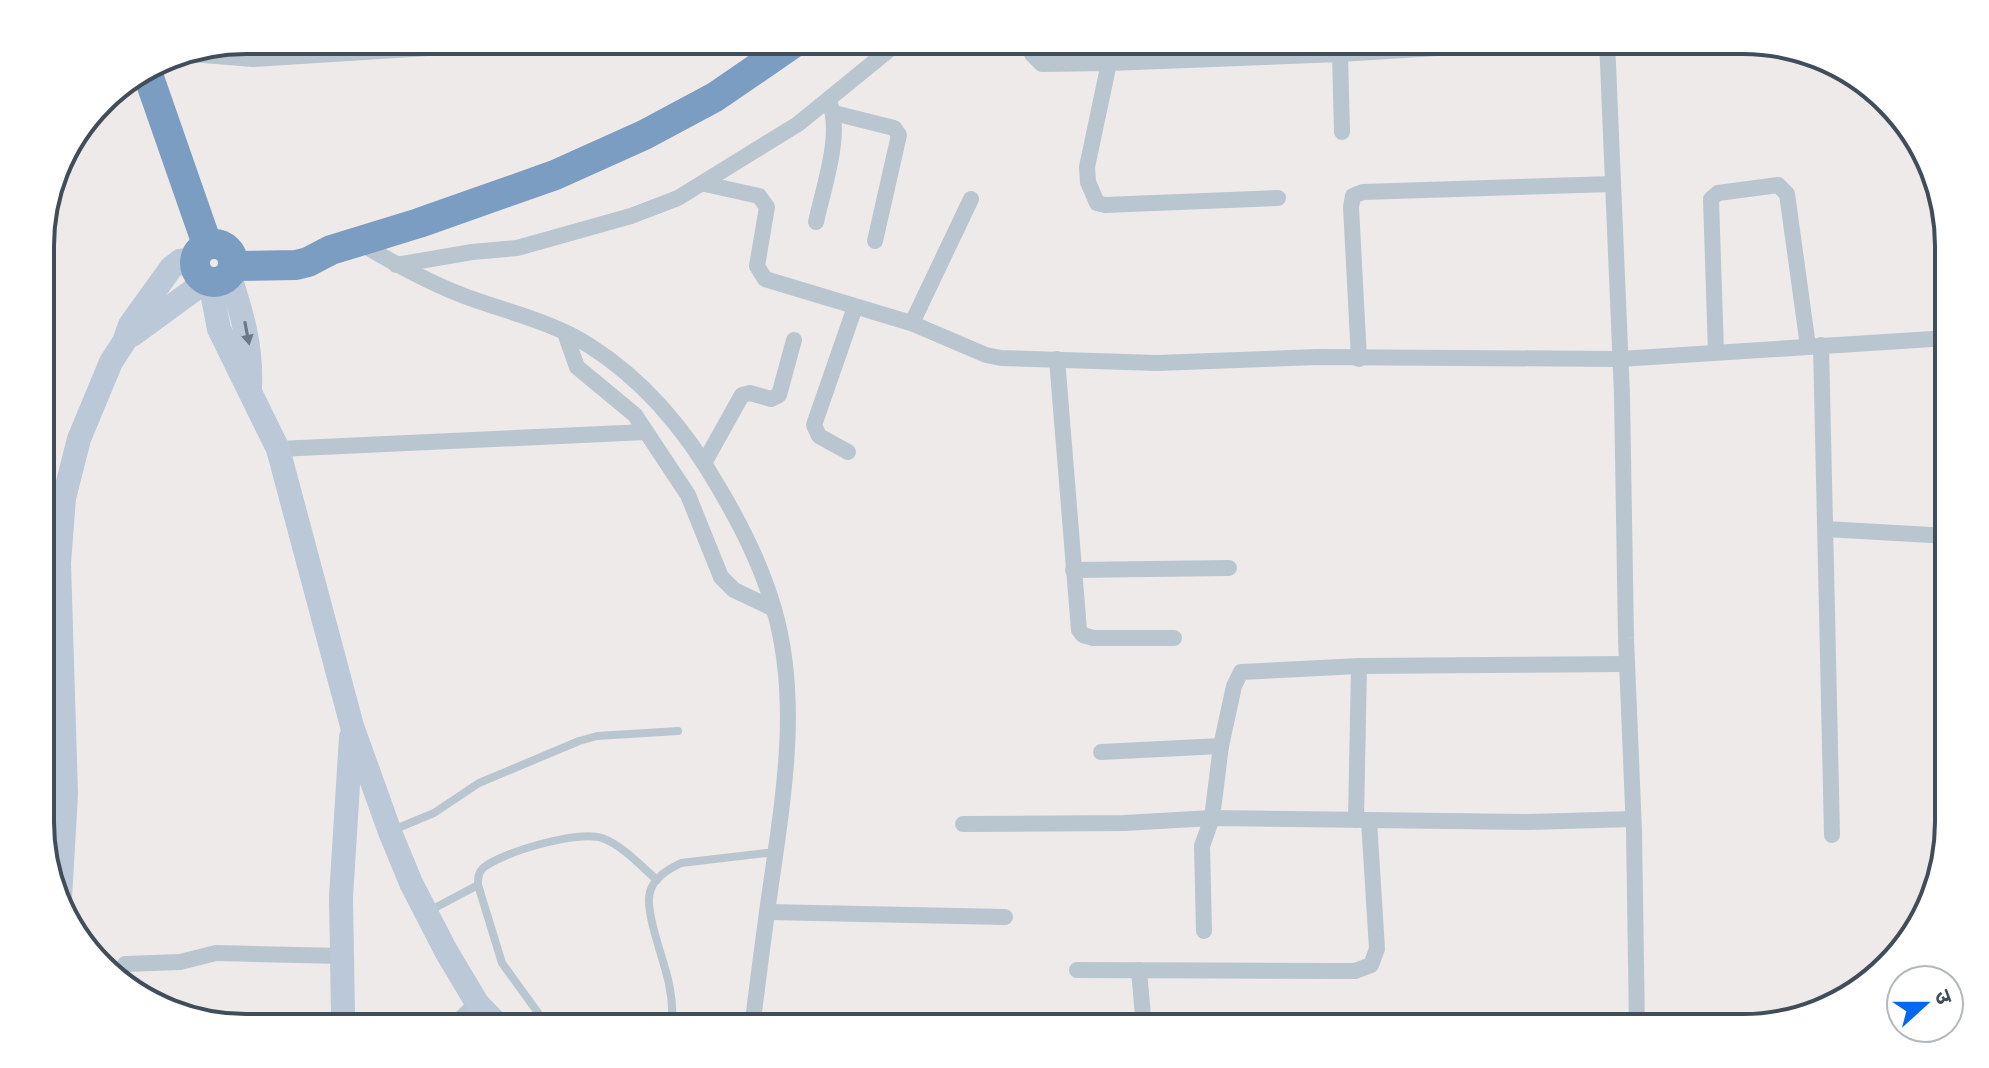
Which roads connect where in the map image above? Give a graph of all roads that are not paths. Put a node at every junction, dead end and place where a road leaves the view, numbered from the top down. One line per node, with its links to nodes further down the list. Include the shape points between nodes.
1 (299, 54): 7 (street)
2 (778, 54): 18 (highway, via 715,97 555,175)
3 (886, 54): 10 (street)
4 (1032, 54): 8 (street, via 1042,64)
5 (1340, 54): 8 (street); 11 (street)
6 (1608, 54): 13 (street)
7 (220, 56)
8 (1109, 63): 14 (street, via 1087,167 1097,203)
9 (150, 80): 19 (highway)
10 (831, 106): 12 (street); 16 (street, via 834,135); 17 (street, via 894,128 899,135)
11 (1342, 132)
12 (705, 184): 20 (street, via 641,213 517,248); 21 (street, via 765,201 757,266 765,279)
13 (1613, 184): 29 (street, via 1353,196); 30 (street)
14 (1278, 198)
15 (971, 199): 22 (street)
16 (816, 222)
17 (875, 241)
18 (345, 246): 19 (highway, via 299,245); 20 (street)
19 (214, 264): 32 (street, via 248,337 250,394); 47 (street, via 124,342 79,439 64,498 59,563)
20 (396, 265): 23 (street)
21 (855, 307): 22 (street); 33 (street, via 814,425 819,436)
22 (912, 323): 28 (street, via 986,355)
23 (565, 333): 31 (street, via 577,367 635,415); 34 (street, via 635,378)
24 (1935, 339): 26 (street)
25 (794, 340): 34 (street, via 779,395 742,395)
26 (1815, 346): 27 (street); 27 (street, via 1787,194 1778,185 1718,193 1711,199); 35 (street)
27 (1716, 352): 30 (street)
28 (1057, 359): 29 (street); 38 (street)
29 (1359, 359): 30 (street)
30 (1620, 359): 41 (street)
31 (646, 432): 32 (street); 39 (street, via 688,495 721,577 734,590)
32 (278, 449): 43 (street)
33 (848, 452)
34 (704, 463): 39 (street, via 733,513)
35 (1826, 529): 36 (street); 53 (street)
36 (1935, 535)
37 (1229, 568): 38 (street)
38 (1073, 570): 40 (street, via 1076,624 1083,635)
39 (774, 609): 54 (street, via 788,698 789,750)
40 (1174, 638)
41 (1627, 664): 42 (street); 49 (street)
42 (1359, 666): 45 (street, via 1241,672); 50 (street)
43 (352, 726): 52 (street); 62 (street)
44 (678, 731): 52 (lane, via 579,741 479,783 434,813)
45 (1221, 746): 46 (street); 48 (street)
46 (1101, 752)
47 (54, 801): 55 (street)
48 (1212, 818): 50 (street); 51 (street); 61 (street, via 1201,852)
49 (1633, 819): 50 (street); 74 (street)
50 (1362, 821): 65 (street, via 1377,949 1371,965 1355,971)
51 (963, 824)
52 (390, 832): 59 (street)
53 (1832, 835)
54 (776, 852): 56 (lane, via 681,863); 58 (street)
55 (57, 855)
56 (657, 880): 57 (lane, via 603,838 585,837 542,844 497,860 483,869); 71 (lane, via 649,905 669,983)
57 (478, 885): 59 (lane); 70 (lane, via 502,963)
58 (767, 912): 60 (street); 72 (street)
59 (427, 913): 66 (street)
60 (1005, 917)
61 (1204, 931)
62 (342, 956): 63 (street, via 216,953 180,962); 67 (street)
63 (125, 964)
64 (1077, 970): 65 (street)
65 (1139, 970): 73 (street)
66 (477, 1003): 68 (street); 69 (street)
67 (343, 1014)
68 (466, 1014)
69 (488, 1014)
70 (539, 1014)
71 (671, 1014)
72 (754, 1014)
73 (1143, 1014)
74 (1637, 1014)

